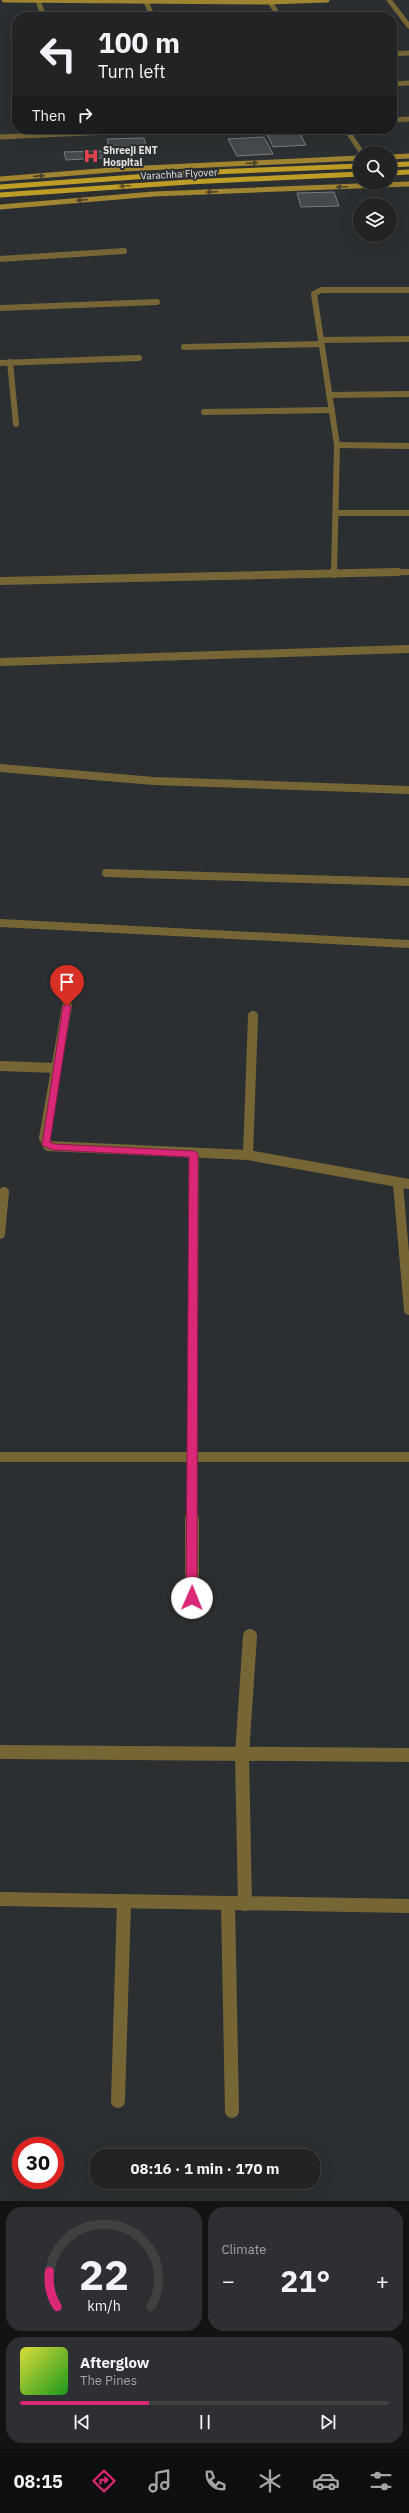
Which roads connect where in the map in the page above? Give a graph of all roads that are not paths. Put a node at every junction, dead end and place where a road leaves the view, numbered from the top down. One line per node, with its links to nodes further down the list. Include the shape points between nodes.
1 (4, 0): 4 (street)
2 (327, 0): 5 (street)
3 (389, 0): 10 (street)
4 (38, 1): 6 (street); 7 (street)
5 (269, 1): 6 (street); 9 (street)
6 (146, 2): 8 (street)
7 (42, 12)
8 (151, 12)
9 (276, 12)
10 (401, 16): 11 (street); 12 (street)
11 (409, 16)
12 (409, 26)
13 (409, 53): 14 (street)
14 (397, 54)
15 (409, 83): 16 (street)
16 (397, 84)
17 (409, 119): 18 (street)
18 (397, 120)
19 (40, 134): 21 (street)
20 (349, 134): 22 (street)
21 (0, 137)
22 (357, 146)
23 (409, 156): 24 (street)
24 (397, 157)
25 (353, 158): 32 (street, one-way to 25, via 124,169)
26 (409, 164): 27 (main road)
27 (397, 165)
28 (353, 166): 34 (main road, Varachha Flyover, via 189,173)
29 (409, 172): 30 (main road)
30 (397, 173)
31 (353, 174): 35 (main road, Varachha Flyover, one-way to 35)
32 (0, 179)
33 (409, 184): 36 (street, one-way to 36, via 154,194)
34 (0, 187)
35 (0, 195)
36 (0, 207)
37 (124, 251): 38 (street)
38 (0, 259)
39 (409, 290): 43 (street, via 315,292)
40 (157, 302): 41 (street)
41 (0, 308)
42 (409, 339): 43 (street)
43 (321, 342): 44 (street); 49 (street)
44 (184, 347)
45 (139, 358): 47 (street)
46 (0, 362): 47 (street)
47 (10, 362): 52 (street)
48 (409, 394): 49 (street)
49 (329, 395): 50 (street)
50 (332, 410): 51 (street); 53 (street)
51 (204, 412)
52 (16, 424)
53 (337, 445): 54 (street); 55 (street)
54 (409, 446)
55 (336, 513): 56 (street); 58 (street)
56 (409, 513)
57 (409, 572): 58 (street)
58 (334, 574): 59 (street)
59 (0, 581)
60 (409, 649): 61 (street)
61 (0, 662)
62 (0, 768): 63 (street, via 154,781)
63 (409, 790)
64 (106, 873): 65 (street)
65 (409, 882)
66 (0, 923): 67 (street)
67 (409, 944)
68 (67, 1006): 71 (street)
69 (253, 1016): 73 (street)
70 (0, 1066): 71 (street)
71 (56, 1068): 72 (street, via 44,1138 48,1146)
72 (194, 1154): 73 (street); 80 (street)
73 (248, 1155): 74 (street)
74 (404, 1184): 77 (street)
75 (4, 1192): 76 (street)
76 (0, 1234)
77 (409, 1310)
78 (409, 1456): 80 (street)
79 (0, 1457): 80 (street)
80 (194, 1457): 81 (street)
81 (192, 1598)
82 (250, 1636): 84 (street)
83 (0, 1752): 84 (street)
84 (242, 1754): 85 (street); 89 (street)
85 (409, 1755)
86 (0, 1899): 87 (street)
87 (124, 1901): 88 (street); 91 (street)
88 (228, 1903): 89 (street); 92 (street)
89 (245, 1904): 90 (street)
90 (409, 1906)
91 (118, 2101)
92 (232, 2111)

